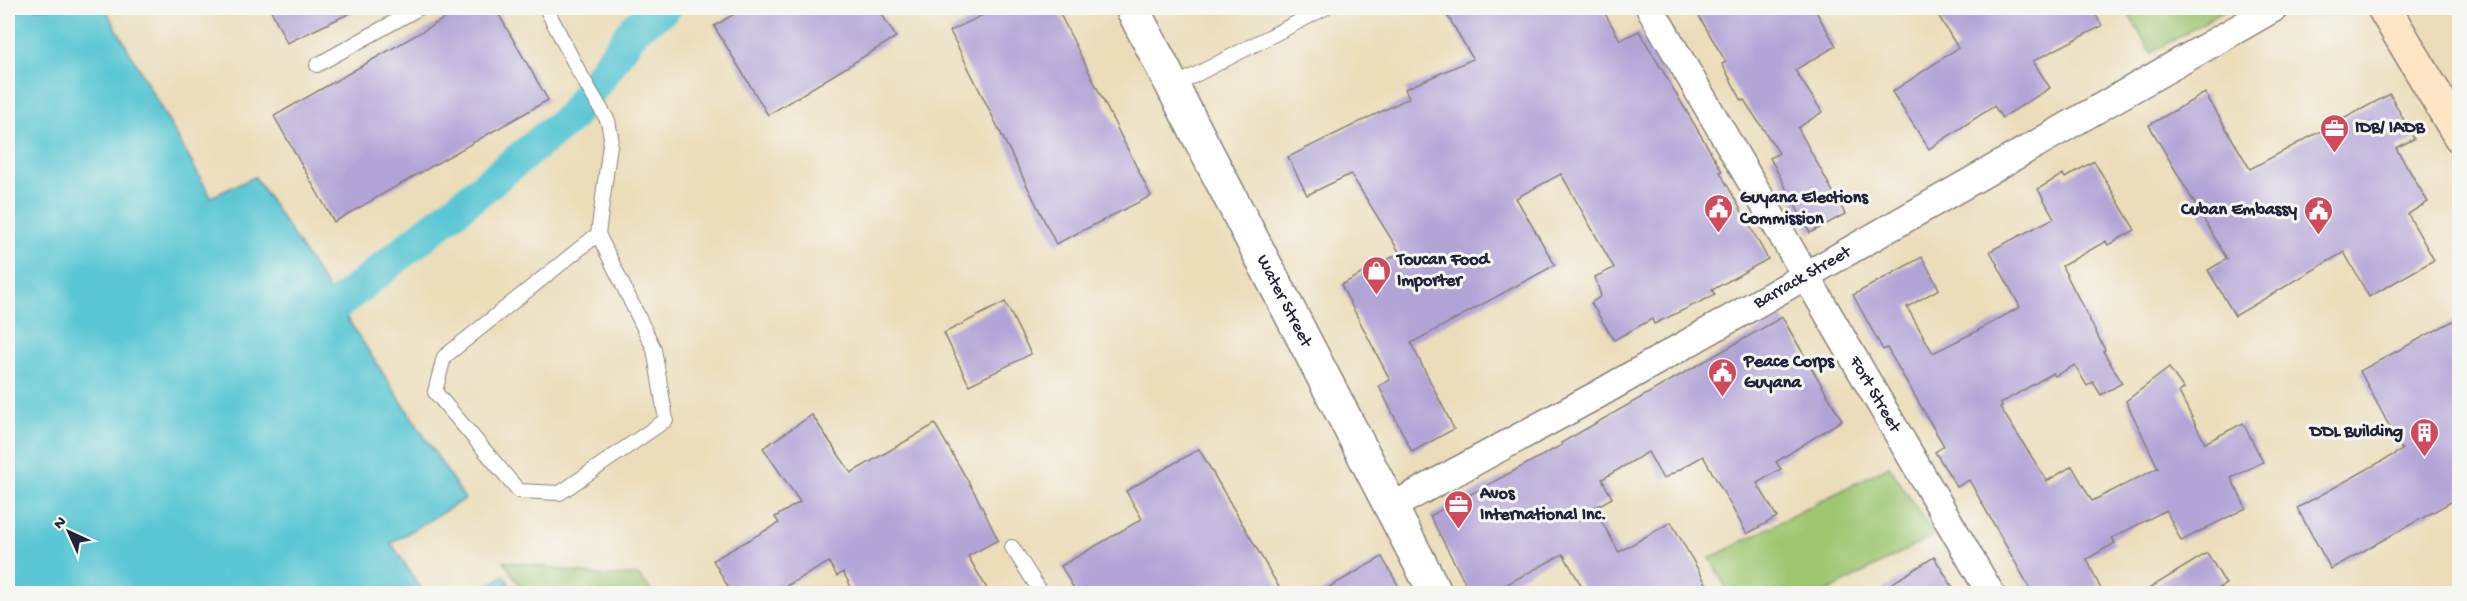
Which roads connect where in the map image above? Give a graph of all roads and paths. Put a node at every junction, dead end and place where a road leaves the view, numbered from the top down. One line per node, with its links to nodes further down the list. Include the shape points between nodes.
1 (419, 8): 8 (lane)
2 (546, 8): 11 (lane, via 608,121 611,137)
3 (1132, 8): 9 (street, Water Street)
4 (1325, 8): 9 (lane)
5 (1650, 8): 12 (street, Fort Street)
6 (2274, 8): 12 (street, Barrack Street)
7 (2384, 8): 10 (main road)
8 (317, 66)
9 (1172, 87): 13 (street, Water Street)
10 (2460, 136)
11 (598, 234): 11 (lane, via 444,357 435,392 519,491 560,493 666,420 654,349)
12 (1804, 276): 13 (street, Barrack Street); 17 (street, Fort Street)
13 (1391, 507): 16 (street, Water Street)
14 (1012, 547): 15 (lane)
15 (1042, 594)
16 (1437, 594)
17 (1991, 594)

